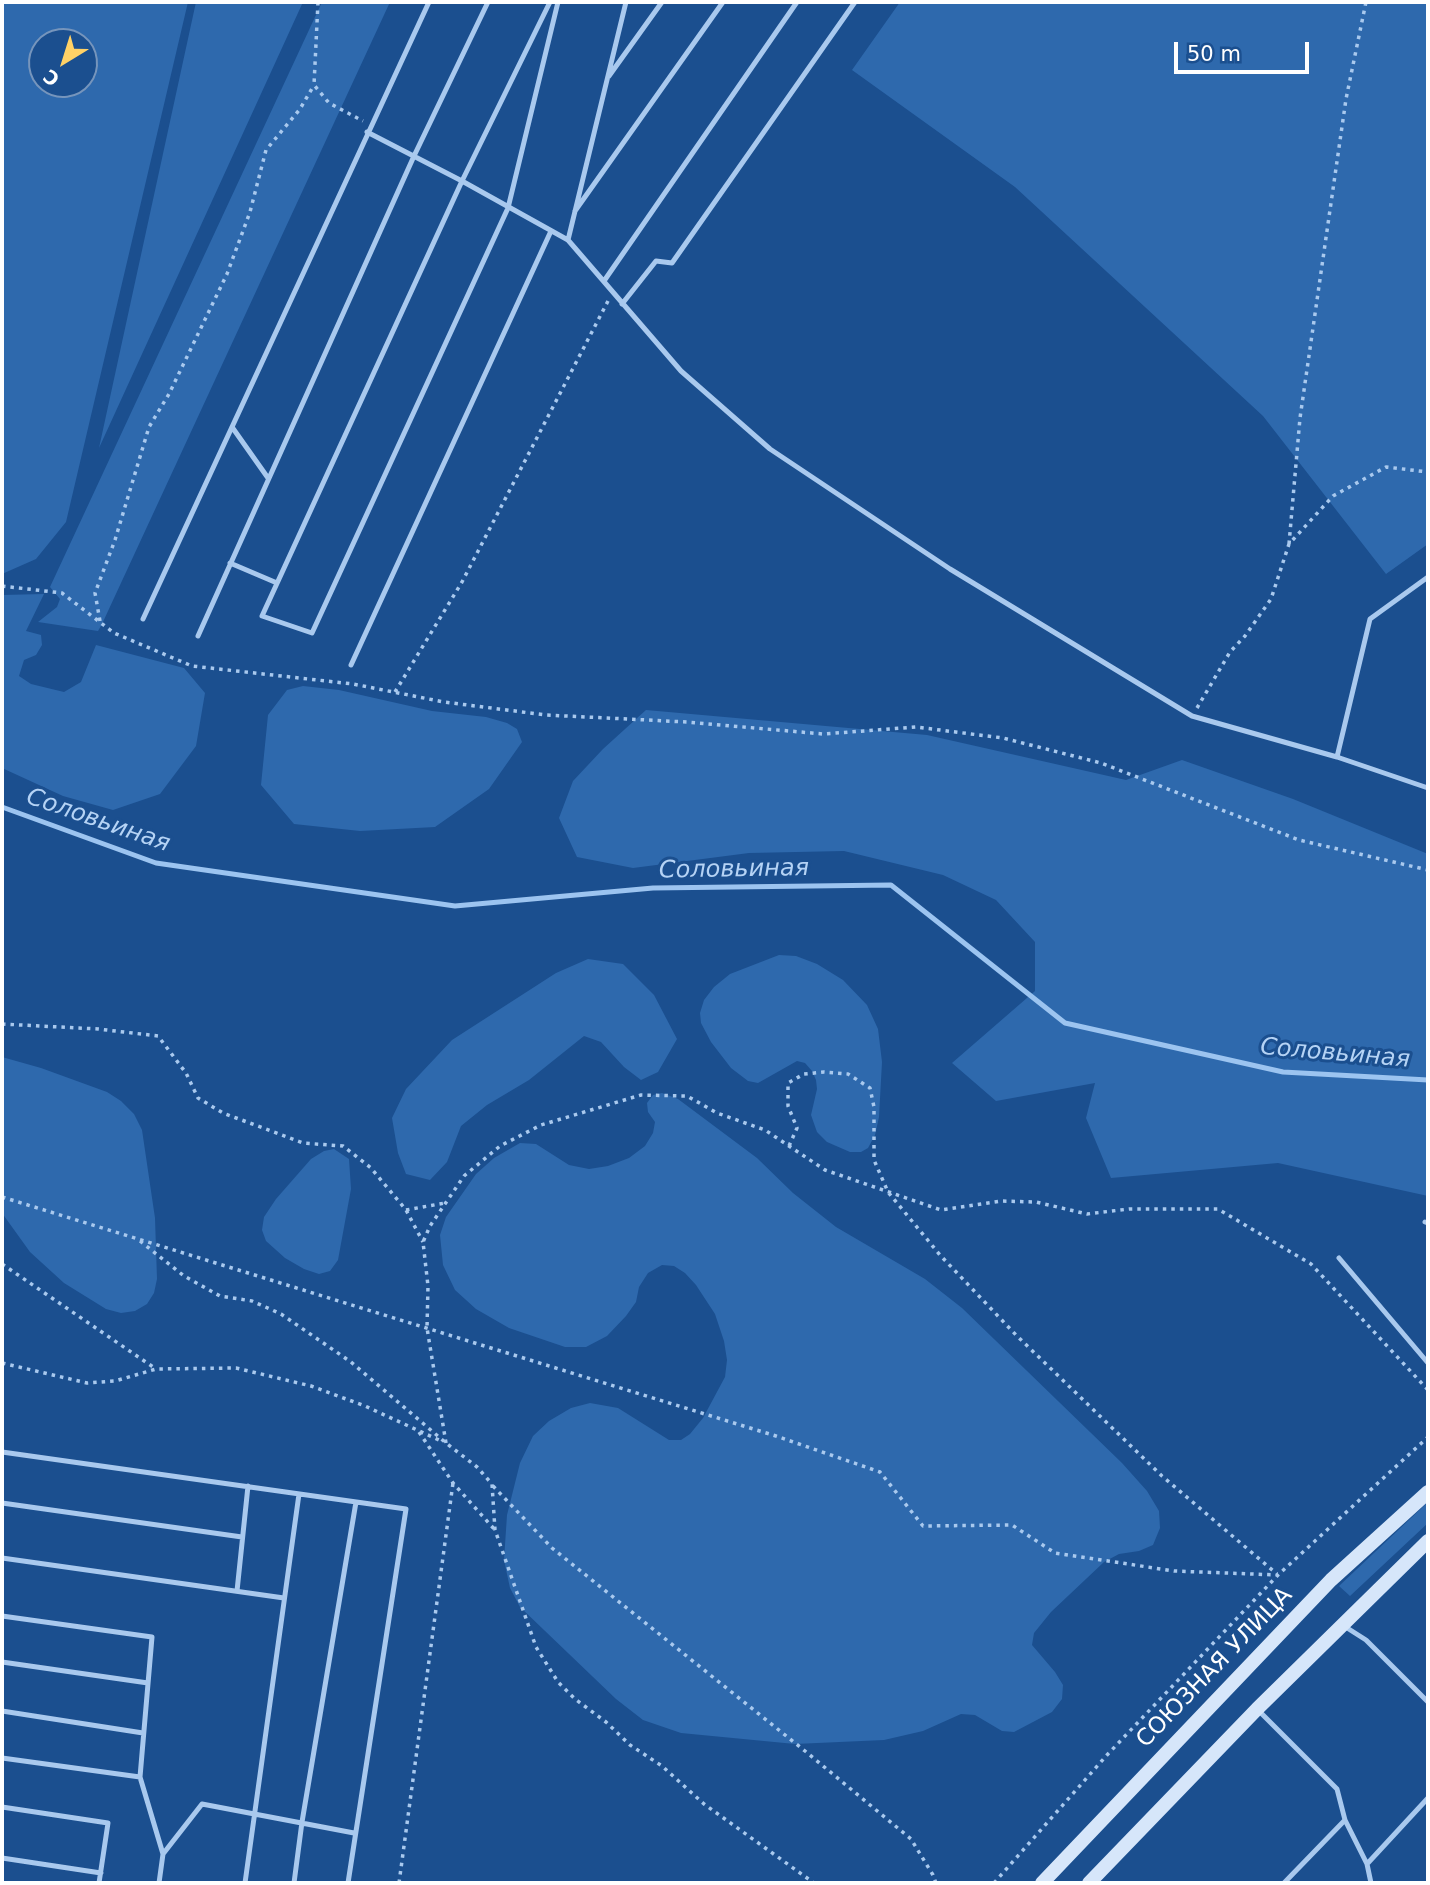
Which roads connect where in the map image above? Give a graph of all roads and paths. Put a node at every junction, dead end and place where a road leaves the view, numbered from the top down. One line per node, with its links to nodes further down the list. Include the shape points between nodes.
1 (318, 2): 13 (path)
2 (429, 2): 14 (lane)
3 (488, 2): 16 (lane)
4 (550, 2): 17 (lane)
5 (558, 2): 18 (lane)
6 (626, 2): 12 (lane)
7 (662, 2): 12 (lane)
8 (723, 2): 19 (lane)
9 (797, 2): 22 (lane)
10 (855, 2): 24 (lane, via 672,263 656,261)
11 (1366, 2): 28 (path, via 1346,99 1313,325)
12 (607, 79): 19 (lane)
13 (314, 85): 14 (path, via 330,103); 34 (path, via 266,150 227,274 149,427 95,593)
14 (370, 125): 15 (lane)
15 (367, 132): 16 (lane); 25 (lane)
16 (414, 156): 17 (lane); 27 (lane)
17 (462, 181): 18 (lane); 31 (lane)
18 (508, 208): 20 (lane); 31 (lane, via 312,633 262,616)
19 (575, 211): 21 (lane)
20 (551, 231): 21 (lane); 36 (lane)
21 (568, 240): 22 (lane)
22 (604, 281): 23 (lane)
23 (613, 293): 24 (lane); 37 (path, via 462,582)
24 (622, 304): 38 (lane, via 681,372 770,449 950,569)
25 (232, 427): 27 (lane); 33 (lane)
26 (1428, 472): 28 (path, via 1387,467 1333,496)
27 (268, 478): 29 (lane)
28 (1289, 544): 38 (path, via 1271,598 1230,652)
29 (230, 563): 31 (lane); 35 (lane)
30 (1428, 577): 39 (lane, via 1370,619)
31 (277, 583)
32 (2, 586): 34 (path, via 62,593)
33 (144, 619)
34 (101, 623): 37 (path, via 192,666)
35 (198, 636)
36 (351, 665)
37 (395, 692): 41 (path, via 547,715 823,734 916,727 1003,738 1101,763 1299,840)
38 (1192, 716): 39 (lane)
39 (1337, 757): 40 (lane)
40 (1428, 788)
41 (1428, 870)
42 (2, 1024): 47 (path, via 158,1037 186,1073 198,1098 223,1113 303,1143 343,1146 372,1168)
43 (789, 1146): 44 (path, via 825,1170); 44 (path, via 797,1128 788,1105 788,1083 804,1074 848,1074 870,1088 874,1160); 46 (path, via 765,1130 717,1113 687,1096 641,1095 541,1125 500,1146 464,1176)
44 (888, 1192): 56 (path, via 941,1210 1002,1201 1036,1202 1087,1214 1218,1209 1311,1264); 72 (path, via 1016,1335 1161,1476)
45 (2, 1197): 48 (path)
46 (445, 1203): 47 (path); 49 (path)
47 (406, 1210): 49 (path)
48 (139, 1239): 52 (path); 59 (path, via 184,1276 220,1296 252,1301 281,1314 351,1362)
49 (424, 1242): 52 (path)
50 (1339, 1258): 54 (lane)
51 (2, 1264): 55 (path)
52 (427, 1328): 59 (path); 72 (path, via 880,1472 923,1526 1012,1525 1055,1553 1174,1571)
53 (2, 1363): 55 (path, via 87,1382 116,1381)
54 (1428, 1363)
55 (156, 1369): 57 (path, via 236,1368 311,1386)
56 (1428, 1390)
57 (418, 1430): 59 (path); 61 (path)
58 (1428, 1437): 72 (path)
59 (446, 1443): 62 (path)
60 (2, 1452): 63 (lane)
61 (453, 1483): 68 (path); 100 (path)
62 (492, 1484): 68 (path); 102 (path, via 552,1548 911,1839)
63 (248, 1486): 65 (lane); 69 (lane)
64 (1428, 1492): 104 (main road, СОЮЗНАЯ УЛИЦА, via 1331,1580)
65 (299, 1494): 66 (lane); 74 (lane)
66 (356, 1502): 89 (lane); 90 (lane, via 406,1509)
67 (2, 1503): 69 (lane)
68 (495, 1530): 101 (path, via 536,1647 558,1682 704,1804)
69 (242, 1537): 73 (lane)
70 (1425, 1549): 76 (main road)
71 (2, 1558): 73 (lane)
72 (1278, 1575): 103 (path, via 1107,1755)
73 (237, 1591): 74 (lane)
74 (284, 1598): 87 (lane)
75 (2, 1616): 78 (lane, via 152,1637)
76 (1342, 1624): 79 (lane, via 1366,1640); 80 (main road)
77 (2, 1662): 78 (lane)
78 (148, 1683): 82 (lane)
79 (1428, 1702)
80 (1257, 1709): 88 (lane, via 1337,1789); 105 (main road)
81 (2, 1712): 82 (lane)
82 (143, 1733): 84 (lane)
83 (2, 1758): 84 (lane)
84 (140, 1777): 91 (lane)
85 (1428, 1798): 93 (lane)
86 (2, 1807): 94 (lane, via 108,1823)
87 (255, 1813): 89 (lane); 91 (lane, via 202,1804); 97 (lane)
88 (1345, 1820): 93 (lane); 106 (lane)
89 (302, 1822): 90 (lane); 98 (lane)
90 (354, 1833): 99 (lane)
91 (163, 1854): 96 (lane)
92 (2, 1858): 94 (lane)
93 (1367, 1864): 107 (lane)
94 (101, 1873): 95 (lane)
95 (99, 1883)
96 (159, 1883)
97 (245, 1883)
98 (294, 1883)
99 (348, 1883)
100 (399, 1883)
101 (814, 1883)
102 (936, 1883)
103 (994, 1883)
104 (1042, 1883)
105 (1089, 1883)
106 (1284, 1883)
107 (1371, 1883)

